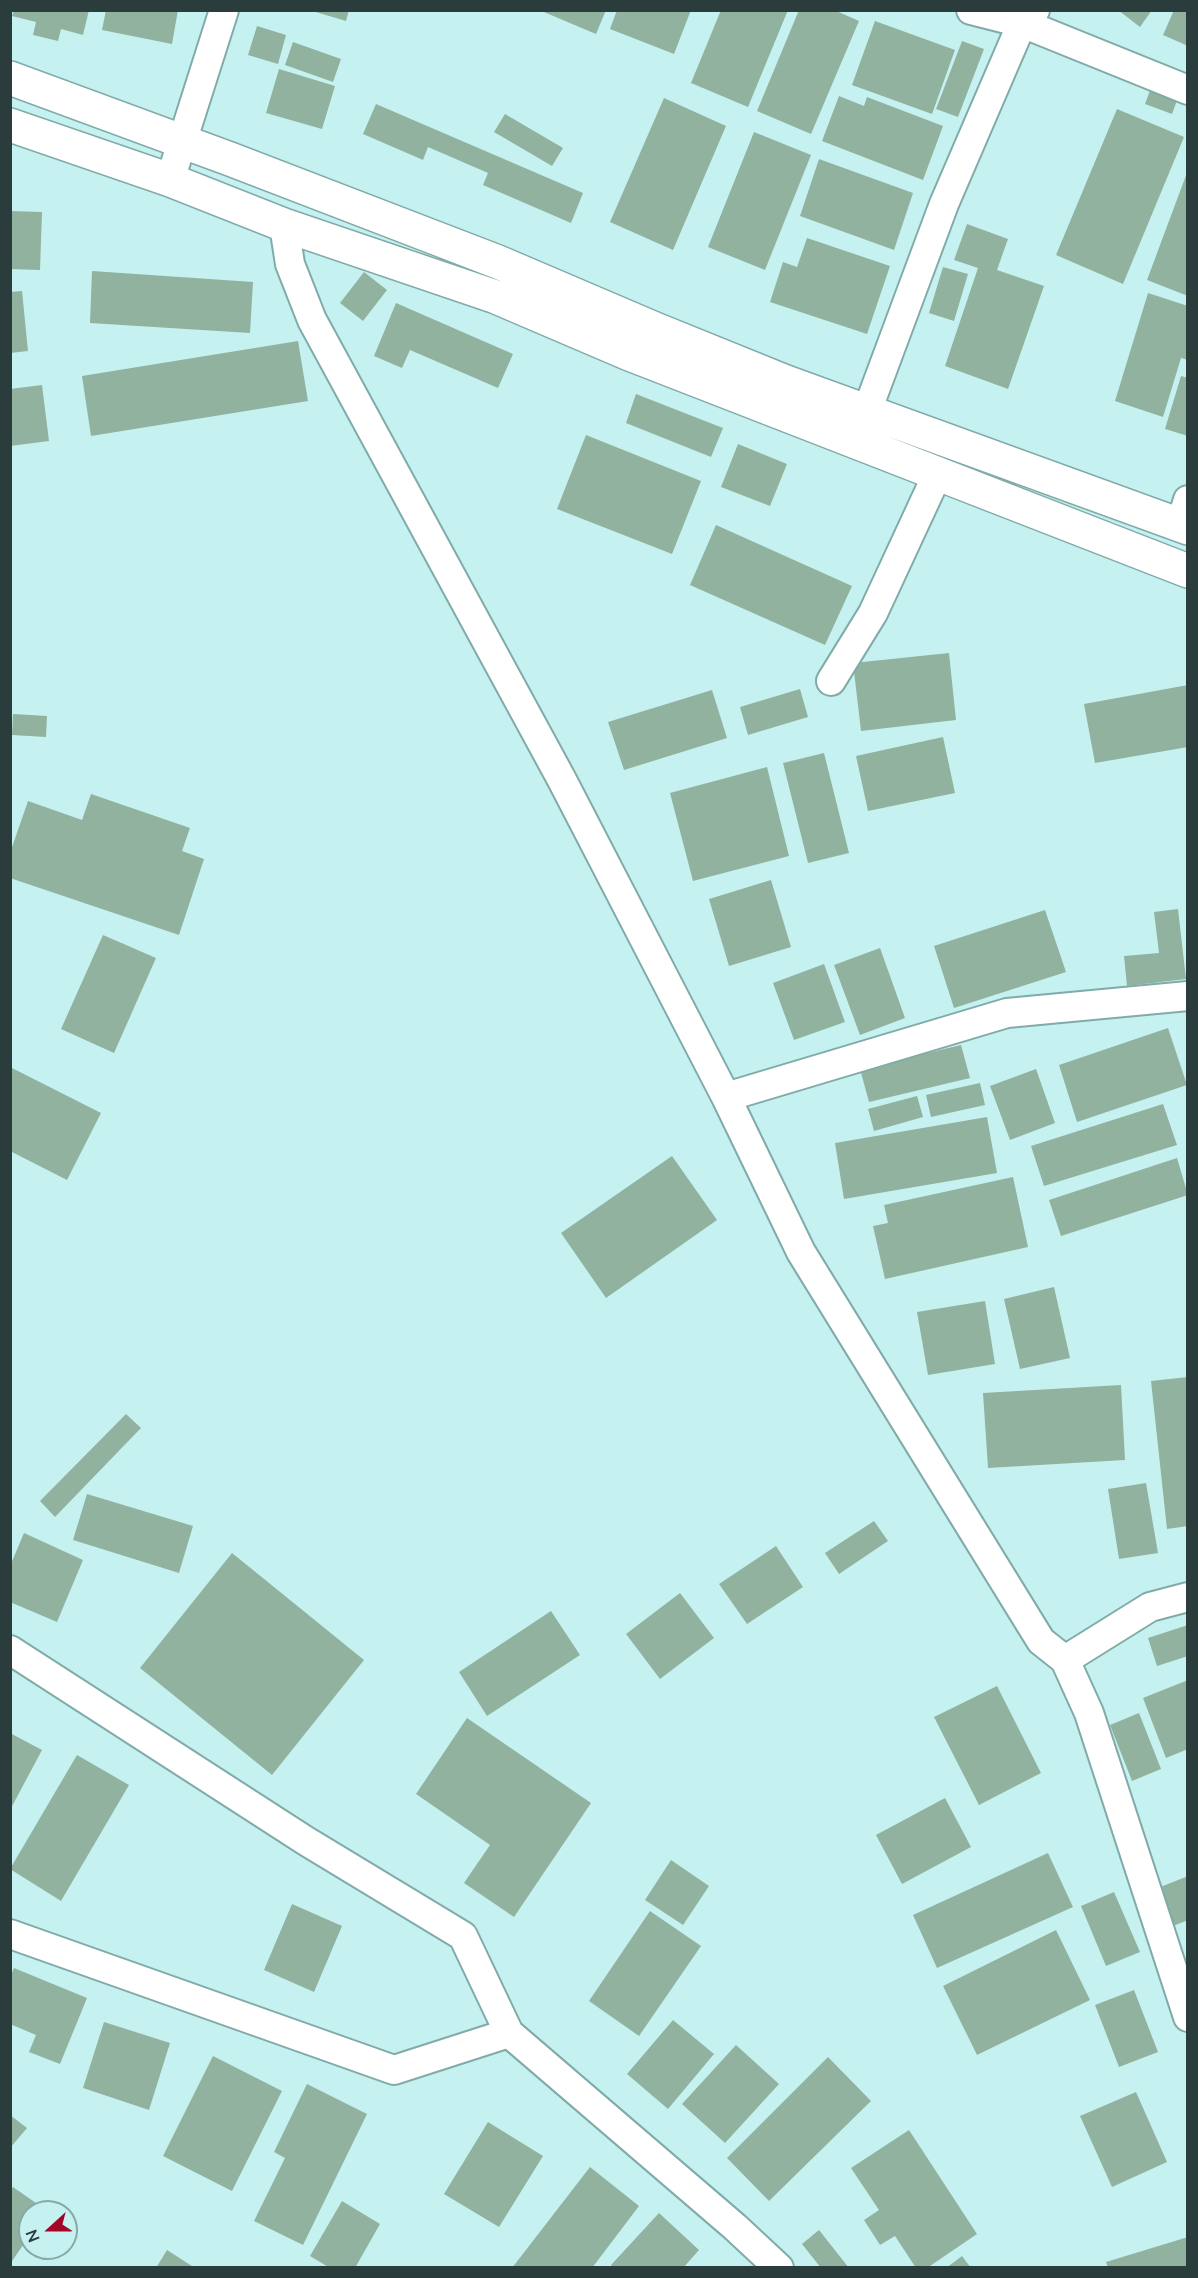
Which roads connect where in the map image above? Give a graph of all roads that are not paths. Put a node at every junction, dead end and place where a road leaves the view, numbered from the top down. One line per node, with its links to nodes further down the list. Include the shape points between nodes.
1 (224, 10): 7 (street)
2 (971, 10): 3 (street)
3 (1028, 17): 5 (street); 10 (street, via 944,204)
4 (10, 78): 7 (main road)
5 (1188, 90)
6 (10, 125): 8 (main road)
7 (183, 142): 8 (street); 10 (main road, via 498,262 699,347)
8 (170, 180): 9 (main road)
9 (284, 225): 11 (main road, via 496,297); 16 (street, via 290,264 312,320 562,780)
10 (867, 411): 12 (main road)
11 (937, 475): 13 (main road); 14 (street, via 873,613)
12 (1185, 518)
13 (1188, 571)
14 (831, 681)
15 (1188, 996): 16 (street, via 1007,1013)
16 (726, 1096): 19 (street, via 801,1252 1041,1641)
17 (1188, 1597): 19 (street, via 1150,1608)
18 (10, 1650): 22 (street, via 306,1842 463,1936)
19 (1065, 1660): 21 (street, via 1089,1713)
20 (10, 1935): 22 (street, via 394,2070)
21 (1188, 2017)
22 (509, 2033): 23 (street)
23 (779, 2268)

